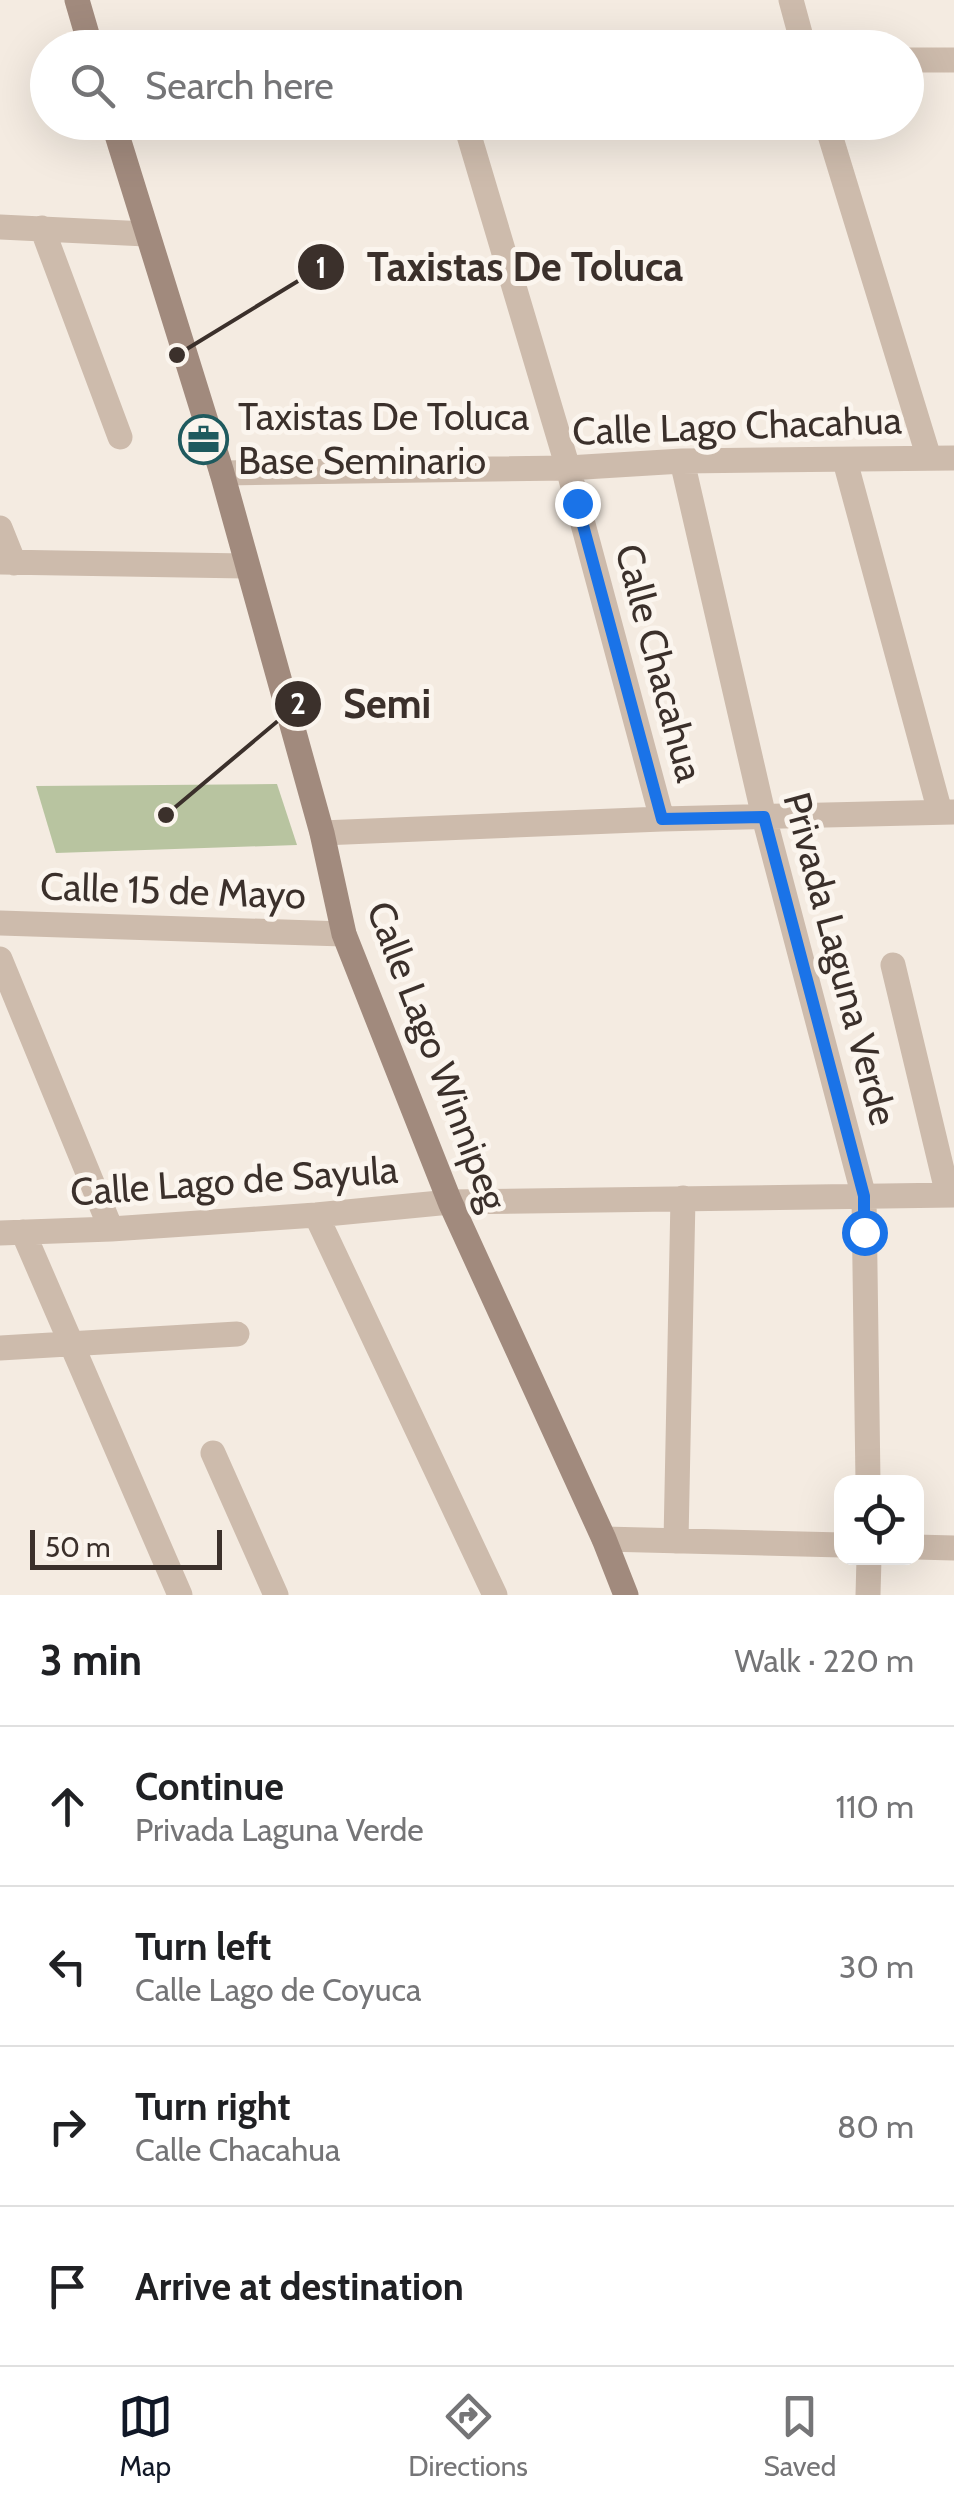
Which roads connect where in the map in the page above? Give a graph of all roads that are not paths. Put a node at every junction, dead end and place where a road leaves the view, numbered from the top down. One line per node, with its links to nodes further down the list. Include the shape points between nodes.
1 (76, 0): 3 (main road)
2 (792, 0): 4 (street)
3 (85, 30)
4 (800, 30)
5 (924, 60): 6 (street)
6 (954, 60)
7 (118, 140): 12 (main road, Calle Lago Winnipeg)
8 (470, 140): 17 (street, Calle Chacahua)
9 (832, 140): 14 (street)
10 (0, 227): 11 (street)
11 (42, 228): 12 (street); 13 (street)
12 (146, 234): 18 (main road, Calle Lago Winnipeg)
13 (120, 437)
14 (941, 458): 15 (street, Calle Lago Chacahua)
15 (845, 460): 16 (street, Calle Lago Chacahua); 22 (street)
16 (682, 461): 17 (street, Calle Lago Chacahua); 23 (street, Privada Laguna Verde)
17 (568, 468): 18 (street, Calle Lago Chacahua); 24 (street, Calle Chacahua)
18 (222, 473): 21 (main road, Calle Lago Winnipeg)
19 (0, 528): 20 (street)
20 (7, 562): 21 (street)
21 (246, 566): 25 (main road, Calle Lago Winnipeg)
22 (947, 812): 23 (street)
23 (764, 817): 24 (street); 31 (street, Privada Laguna Verde)
24 (662, 819): 25 (street)
25 (322, 834): 27 (main road, Calle Lago Winnipeg)
26 (0, 922): 27 (street, Calle 15 de Mayo)
27 (344, 934): 33 (main road, Calle Lago Winnipeg)
28 (0, 959): 35 (street)
29 (892, 965): 30 (street)
30 (951, 1195): 31 (street, Calle Lago de Sayula)
31 (864, 1196): 32 (street, Calle Lago de Sayula); 41 (street, Privada Laguna Verde)
32 (682, 1198): 33 (street, Calle Lago de Sayula); 43 (street)
33 (450, 1202): 34 (street, Calle Lago de Sayula); 42 (main road, Calle Lago Winnipeg)
34 (316, 1215): 35 (street, Calle Lago de Sayula); 50 (street)
35 (111, 1229): 36 (street, Calle Lago de Sayula)
36 (11, 1232): 38 (street)
37 (236, 1334): 38 (street)
38 (71, 1345): 39 (street); 48 (street)
39 (0, 1348)
40 (213, 1453): 49 (street)
41 (868, 1475)
42 (604, 1539): 43 (street); 51 (main road, Calle Lago Winnipeg)
43 (676, 1541): 44 (street)
44 (834, 1545)
45 (924, 1547): 46 (street)
46 (954, 1548)
47 (868, 1565): 52 (street)
48 (180, 1595)
49 (276, 1595)
50 (495, 1595)
51 (626, 1595)
52 (868, 1595)

